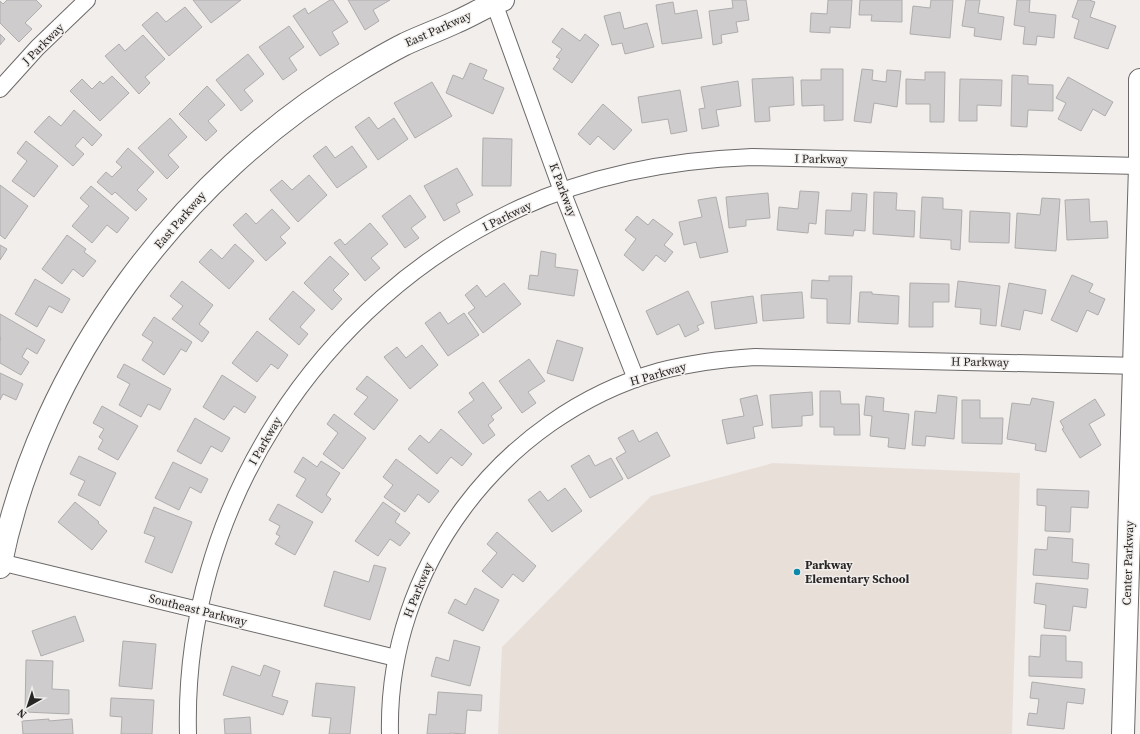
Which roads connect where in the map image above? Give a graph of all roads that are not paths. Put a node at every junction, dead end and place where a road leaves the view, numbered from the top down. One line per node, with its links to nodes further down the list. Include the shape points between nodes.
1 (87, 0): 4 (street, J Parkway, via 37,48)
2 (496, 1): 6 (street, K Parkway); 9 (street, East Parkway, via 457,22 403,45 311,102 246,152 170,229 139,268 79,356 54,405 24,480)
3 (1140, 80): 5 (street, Center Parkway)
4 (0, 89)
5 (1140, 166): 6 (street, I Parkway, via 752,157 673,163 634,170); 7 (street, Center Parkway)
6 (562, 191): 8 (street, K Parkway); 10 (street, I Parkway, via 486,226 419,268 358,319 318,363 271,428 243,481 214,554)
7 (1137, 365): 8 (street, H Parkway, via 755,357 677,367); 14 (street, Center Parkway)
8 (636, 379): 11 (street, H Parkway, via 598,395 564,414 503,462 476,491 433,555 416,590)
9 (0, 563): 10 (street, Southeast Parkway)
10 (199, 610): 11 (street, Southeast Parkway); 12 (street, I Parkway, via 188,691)
11 (396, 658): 13 (street, H Parkway)
12 (188, 734)
13 (390, 734)
14 (1123, 734)

